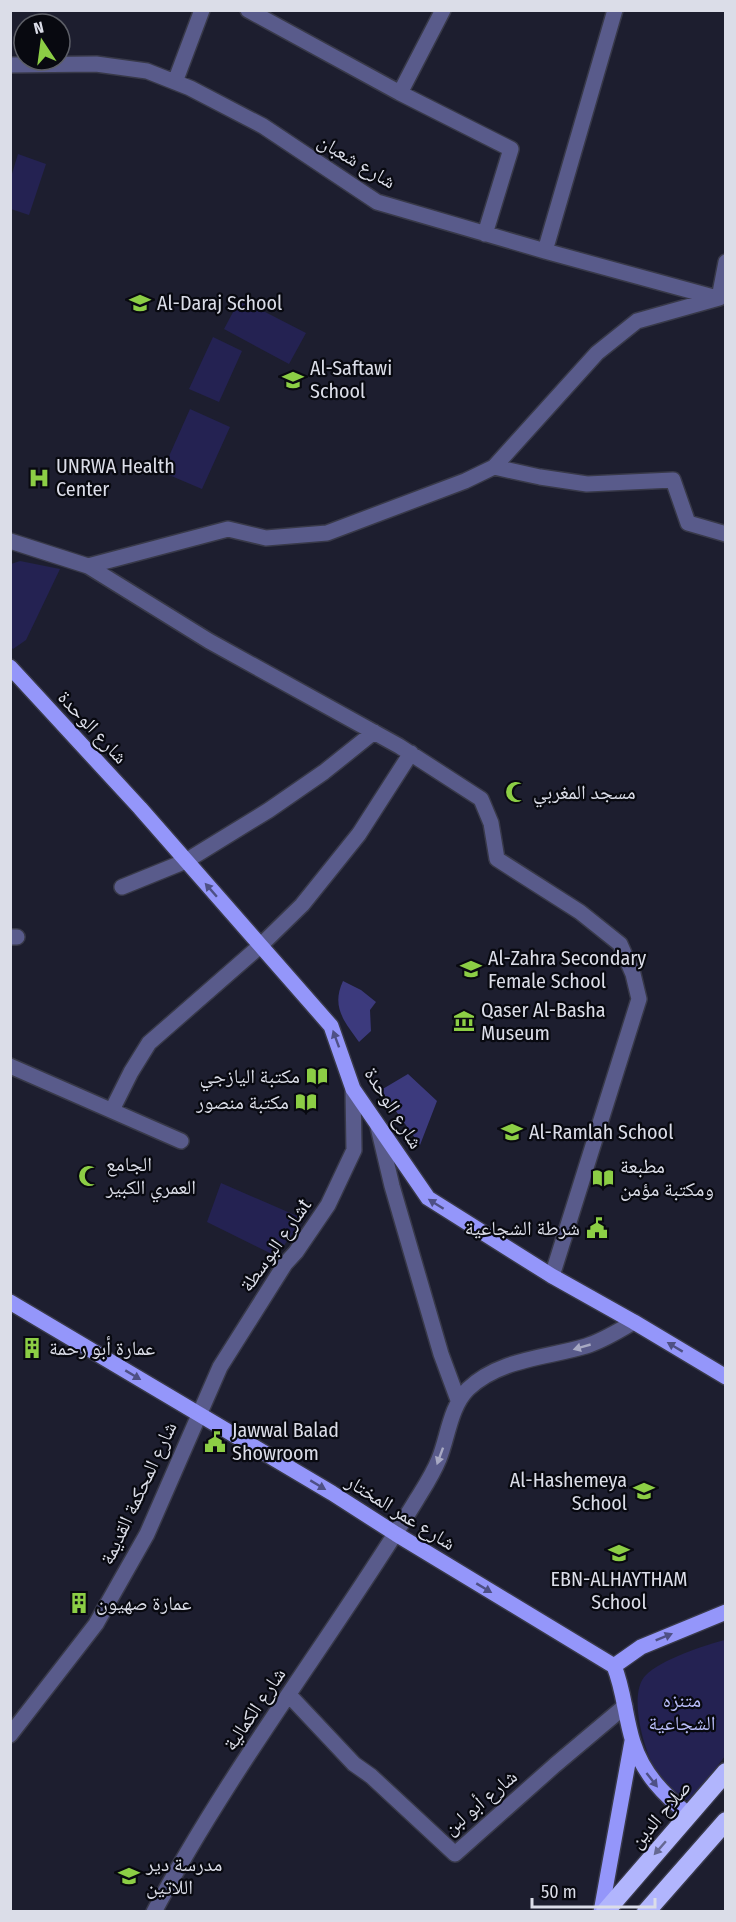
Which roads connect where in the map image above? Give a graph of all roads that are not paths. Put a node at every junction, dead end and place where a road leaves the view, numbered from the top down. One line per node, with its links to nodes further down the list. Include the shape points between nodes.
1 (202, 10): 6 (street)
2 (248, 10): 7 (street)
3 (443, 10): 7 (street)
4 (615, 10): 9 (street)
5 (10, 65): 6 (street, شارع شعبان, via 96,64 147,71)
6 (175, 82): 8 (street, شارع شعبان, via 263,126 377,202)
7 (400, 93): 8 (street, via 511,149)
8 (485, 234): 9 (street, شارع شعبان)
9 (545, 251): 11 (street, شارع شعبان)
10 (726, 262): 11 (street)
11 (722, 299): 12 (street, via 637,321 597,353)
12 (494, 467): 13 (street, via 586,484 673,480 688,523); 15 (street, via 327,533 266,538 228,529)
13 (726, 534)
14 (10, 541): 15 (street)
15 (88, 566): 17 (street, via 209,641)
16 (10, 667): 19 (main road, شارع الوحدة)
17 (374, 732): 18 (street); 19 (street, via 269,810)
18 (411, 753): 21 (street, via 339,861); 27 (street, via 481,799 491,823 497,859 580,912 620,944 633,974 639,999)
19 (186, 861): 20 (street); 21 (main road, شارع الوحدة, one-way to 19)
20 (122, 887)
21 (260, 946): 23 (main road, شارع الوحدة, one-way to 21, via 331,1026); 24 (street, via 149,1043)
22 (10, 1066): 24 (street)
23 (353, 1089): 25 (main road, شارع الوحدة); 32 (street, شارع البوسطةt, via 354,1150 328,1205 285,1264 220,1367)
24 (112, 1110): 26 (street)
25 (377, 1124): 27 (main road, شارع الوحدة, one-way to 25, via 428,1198); 31 (street, via 441,1354)
26 (181, 1141)
27 (552, 1276): 29 (main road, شارع الوحدة)
28 (10, 1302): 32 (main road, شارع عمر المختار, one-way to 32)
29 (634, 1322): 30 (main road, شارع الوحدة, one-way to 29); 31 (street, one-way to 31, via 586,1346 491,1372)
30 (726, 1377)
31 (458, 1400): 33 (street, شارع الكمالية, one-way to 33, via 432,1475)
32 (198, 1414): 33 (main road, شارع عمر المختار, one-way to 33); 38 (street, شارع المحكمة القديمة, via 147,1534 96,1624)
33 (396, 1534): 35 (main road, شارع عمر المختار, one-way to 35); 36 (street, شارع الكمالية)
34 (726, 1612): 35 (main road, one-way to 34, via 640,1647)
35 (614, 1666): 37 (main road)
36 (289, 1695): 37 (street, شارع أبو لبن, via 354,1764 455,1854); 43 (street, شارع الكمالية, via 185,1853)
37 (625, 1706): 39 (main road)
38 (10, 1735)
39 (632, 1741): 41 (main road, one-way to 41, via 651,1779); 44 (main road)
40 (726, 1772): 41 (highway, صلاح الدين)
41 (689, 1815): 44 (highway, صلاح الدين, one-way to 44)
42 (726, 1821): 45 (highway)
43 (154, 1911)
44 (603, 1911)
45 (646, 1911)

